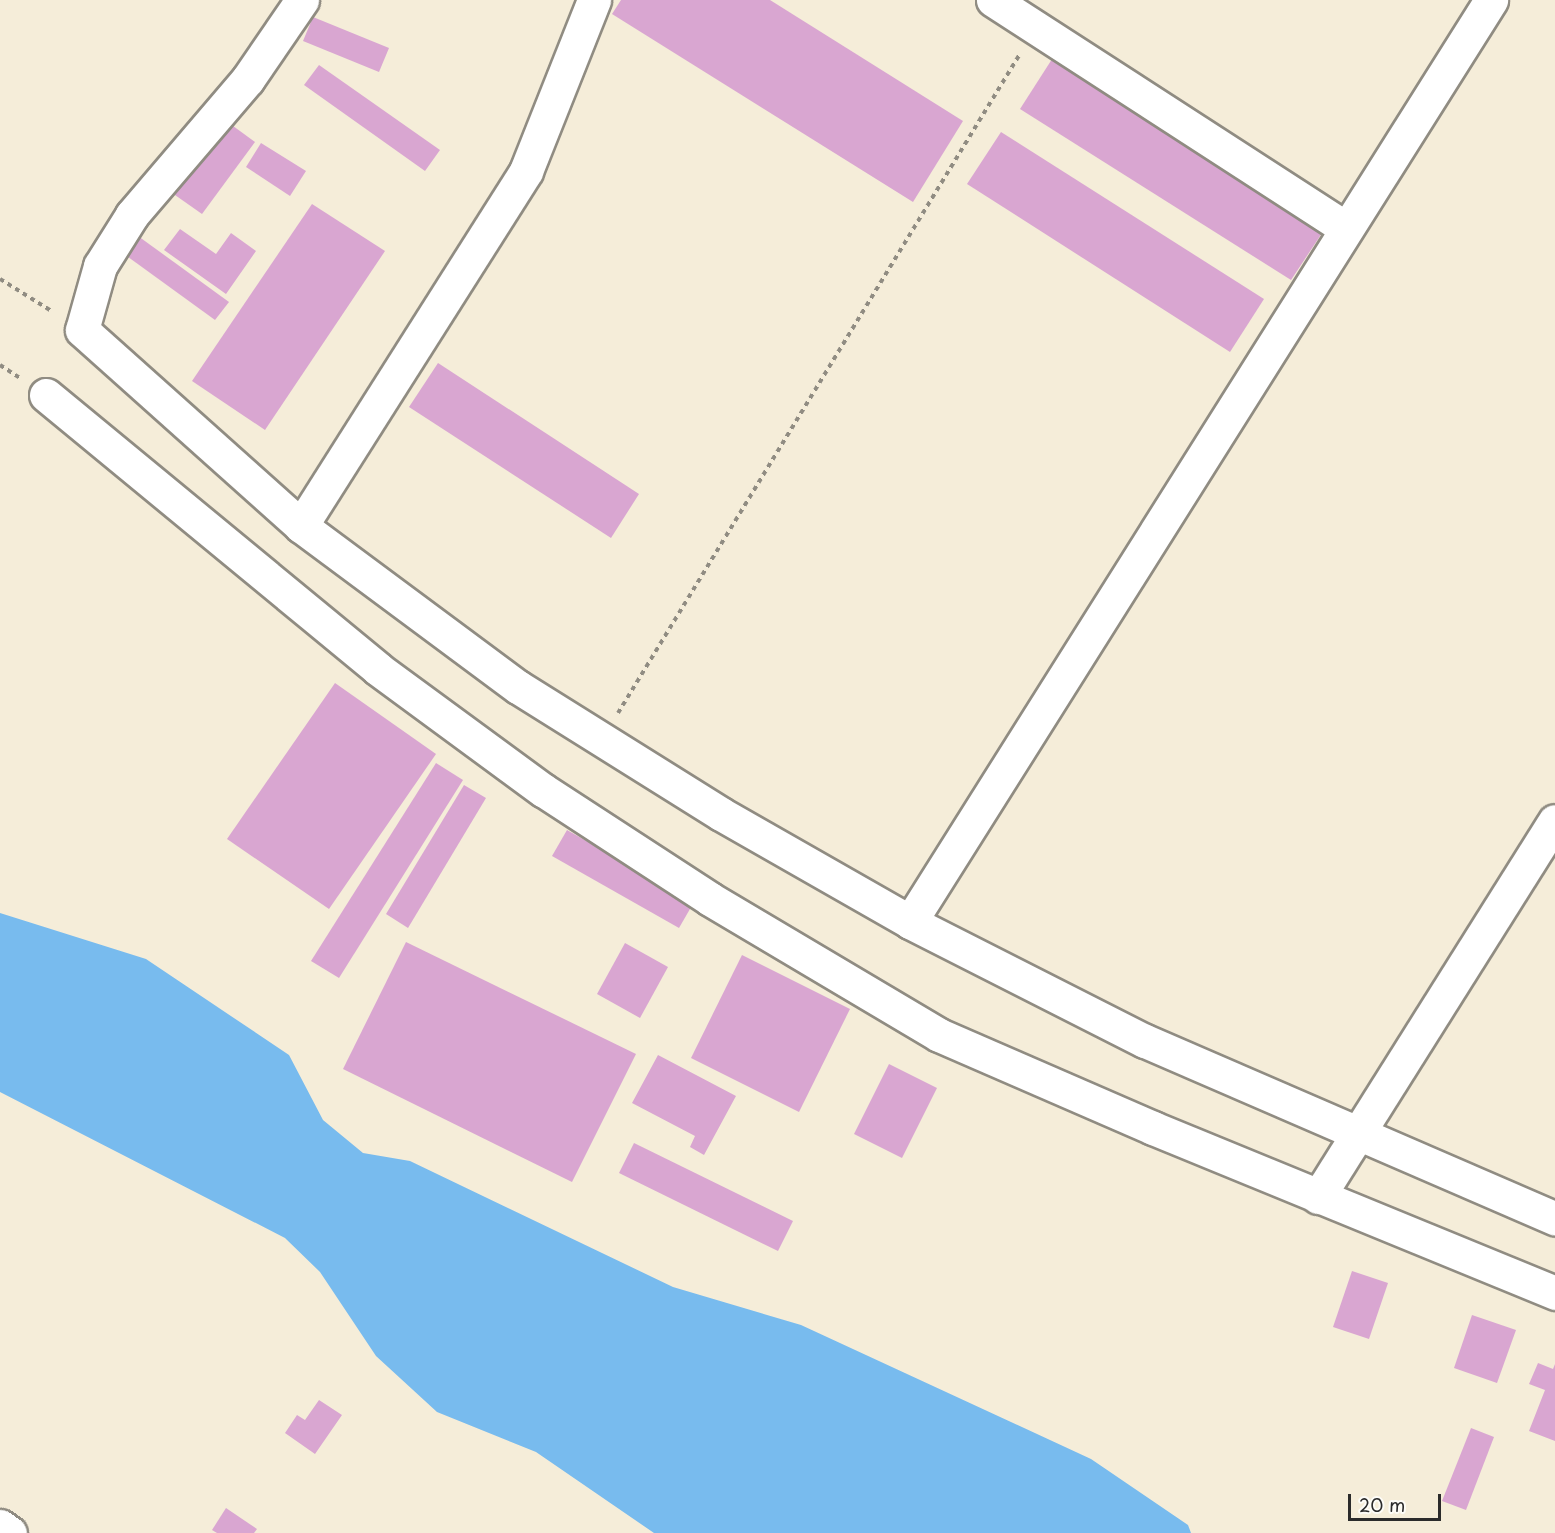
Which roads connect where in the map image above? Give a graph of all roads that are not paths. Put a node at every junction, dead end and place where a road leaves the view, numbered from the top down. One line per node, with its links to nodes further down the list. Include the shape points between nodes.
1 (302, 0): 7 (street, via 248,79 132,214 100,266 82,330)
2 (594, 0): 7 (street, via 526,171)
3 (993, 0): 5 (street)
4 (1491, 0): 5 (street)
5 (1346, 228): 9 (street)
6 (46, 395): 11 (street, via 378,669 543,790 710,899 939,1035)
7 (301, 526): 9 (street, via 518,687 720,814)
8 (1555, 821): 10 (street)
9 (910, 922): 10 (street, via 1145,1041)
10 (1359, 1135): 11 (street); 12 (street)
11 (1318, 1197): 13 (street)
12 (1555, 1218)
13 (1555, 1293)
14 (0, 1526): 15 (street)
15 (10, 1533)

